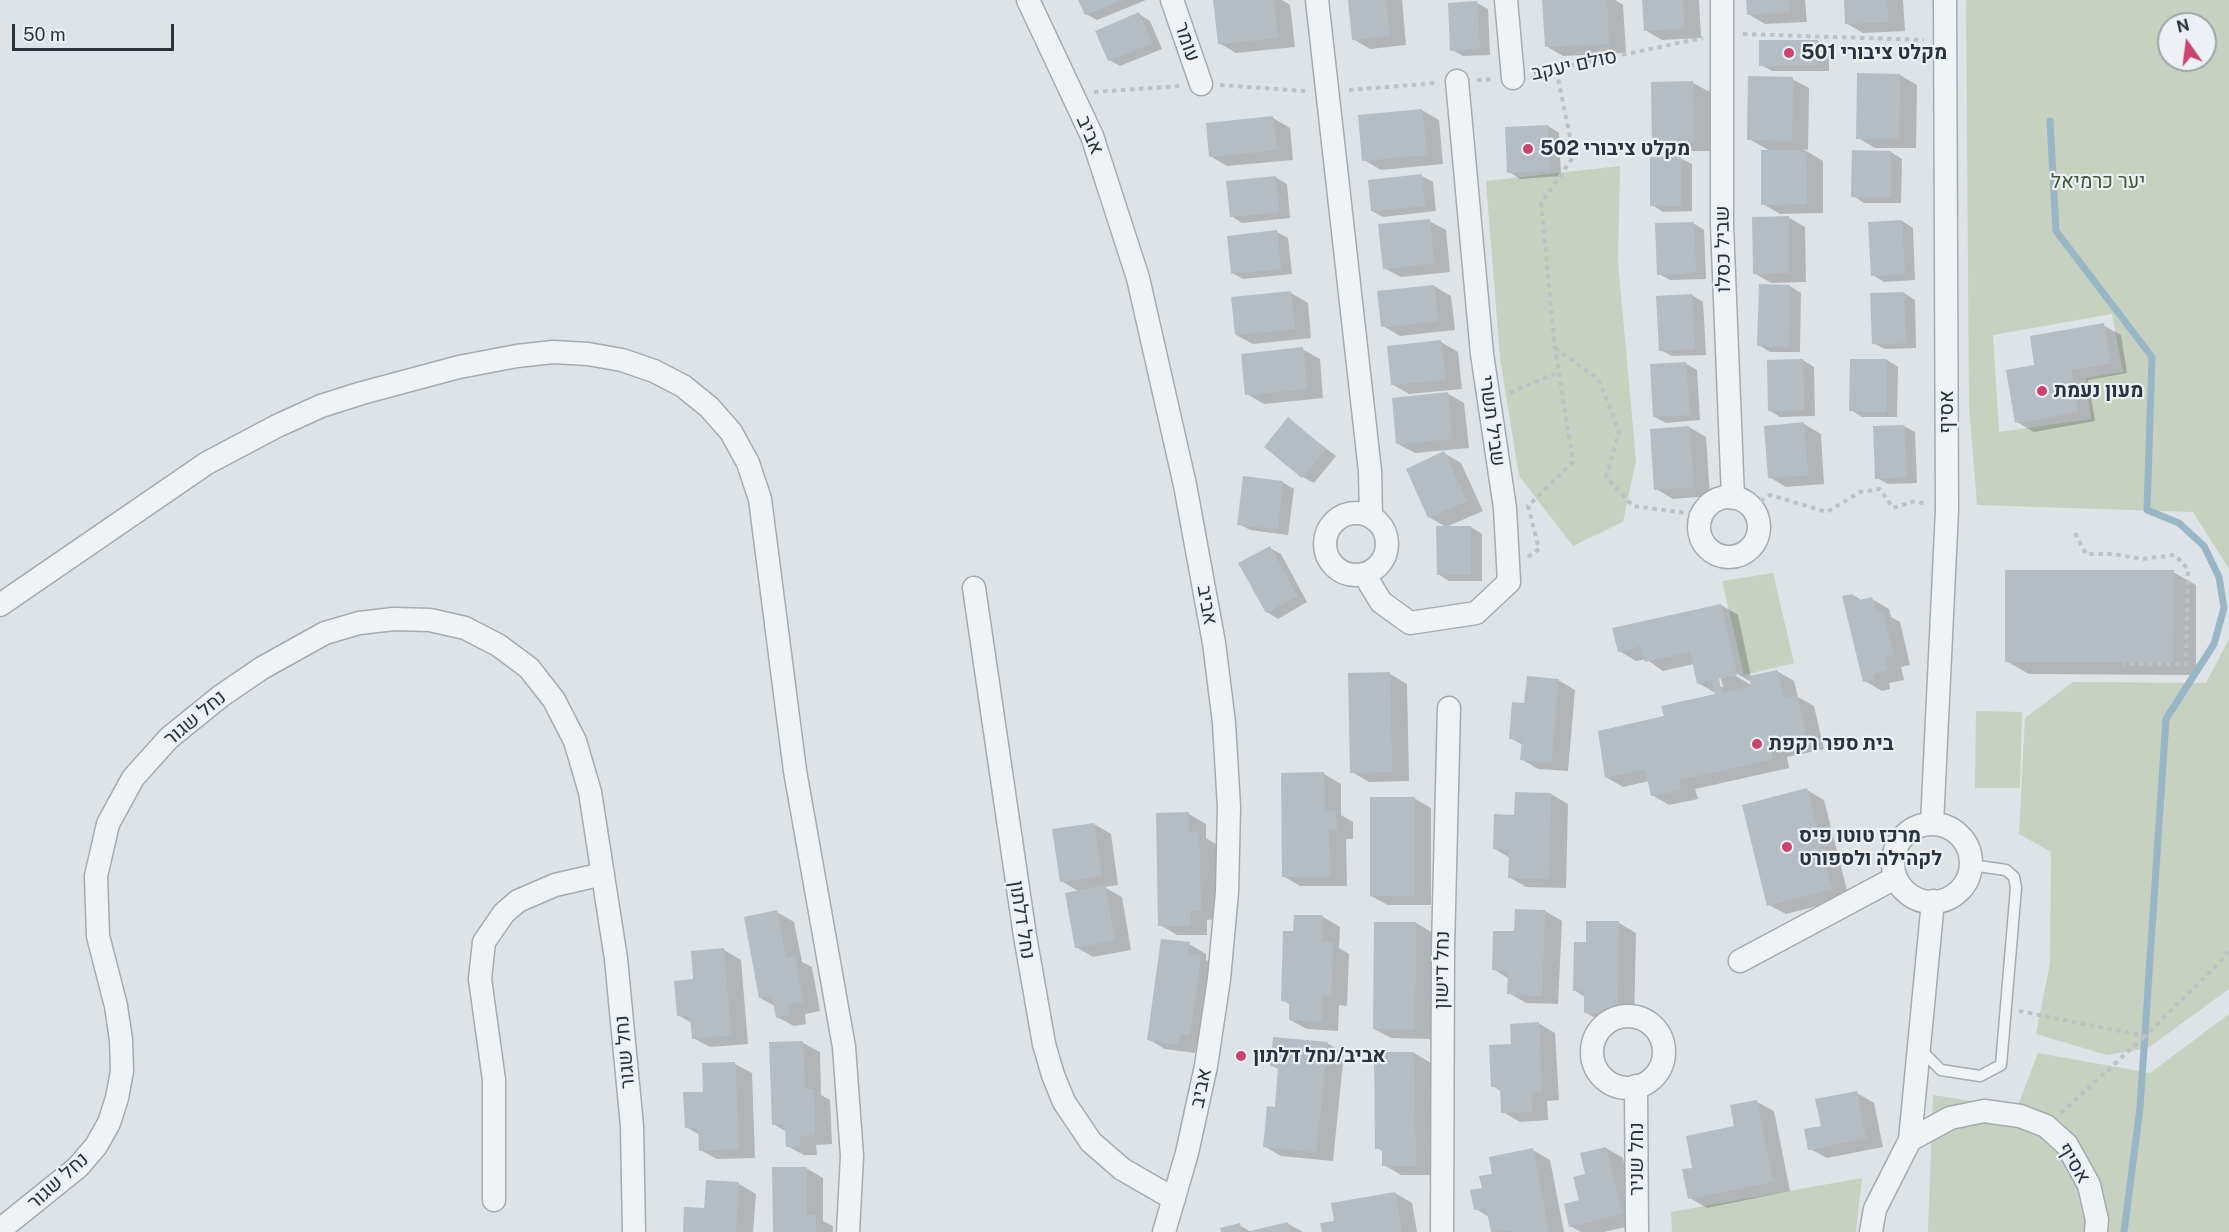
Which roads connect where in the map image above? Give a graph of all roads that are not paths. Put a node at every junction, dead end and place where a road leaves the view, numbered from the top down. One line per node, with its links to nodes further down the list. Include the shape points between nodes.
1 (1028, 0): 25 (street, אביב, via 1109,181 1151,328 1195,538 1224,723 1229,807 1219,979 1206,1066)
2 (1172, 0): 9 (street, עומר)
3 (1317, 0): 11 (street, via 1370,471)
4 (1506, 0): 7 (street)
5 (1722, 0): 10 (street, שביל כסלו, via 1722,225)
6 (1945, 0): 16 (street, אסיף, via 1947,510)
7 (1513, 78)
8 (1457, 81): 12 (street, שביל תשרי, via 1482,354 1505,508 1509,582 1476,613 1410,623 1381,602)
9 (1201, 84)
10 (1742, 502): 10 (street, via 1757,515 1758,536 1746,552 1737,556 1727,557 1709,550 1699,534 1701,515 1714,501)
11 (1371, 516): 12 (street, via 1388,542 1382,563); 12 (street, via 1341,516 1333,522 1324,540 1335,568 1354,576)
12 (1364, 574)
13 (974, 588): 25 (street, נחל דלתון, via 1019,901 1053,1076 1064,1102 1090,1142 1122,1169)
14 (0, 605): 29 (street, via 207,463 321,406 459,367 553,352 622,360 654,370 683,386 731,432 748,463 760,499 795,771 844,1047 852,1156)
15 (1449, 708): 31 (street, נחל דישון, via 1442,958)
16 (1932, 824): 17 (street, via 1945,826 1960,836 1970,853); 19 (street, via 1920,825 1900,839 1892,861)
17 (1971, 866): 20 (street, via 1962,889); 22 (lane, via 2006,870 2014,877 2016,888 2001,1065 1980,1076 1941,1070)
18 (603, 874): 26 (street, via 555,885 518,901 492,926 484,942 480,979 495,1100); 27 (street, נחל שגור, via 590,792 575,741 555,700 529,668 498,645 465,628 430,620 394,619 359,623 325,633 293,649 226,692 169,738 119,800 100,849 95,905 121,1040 122,1071 117,1098 109,1124 78,1167); 28 (street, נחל שגור, via 627,1071)
19 (1896, 878): 20 (street, via 1906,893); 21 (street)
20 (1933, 901): 22 (street)
21 (1740, 961)
22 (1920, 1049): 24 (street)
23 (1636, 1086): 32 (street, נחל שניר)
24 (1910, 1140): 33 (street, via 1875,1209); 34 (street, אסיף, via 1950,1119 1984,1111 2020,1116 2046,1126 2067,1145 2089,1185)
25 (1173, 1199): 30 (street, אביב)
26 (494, 1200)
27 (1, 1230)
28 (634, 1232)
29 (848, 1232)
30 (1164, 1232)
31 (1442, 1232)
32 (1637, 1232)
33 (1871, 1232)
34 (2096, 1232)

